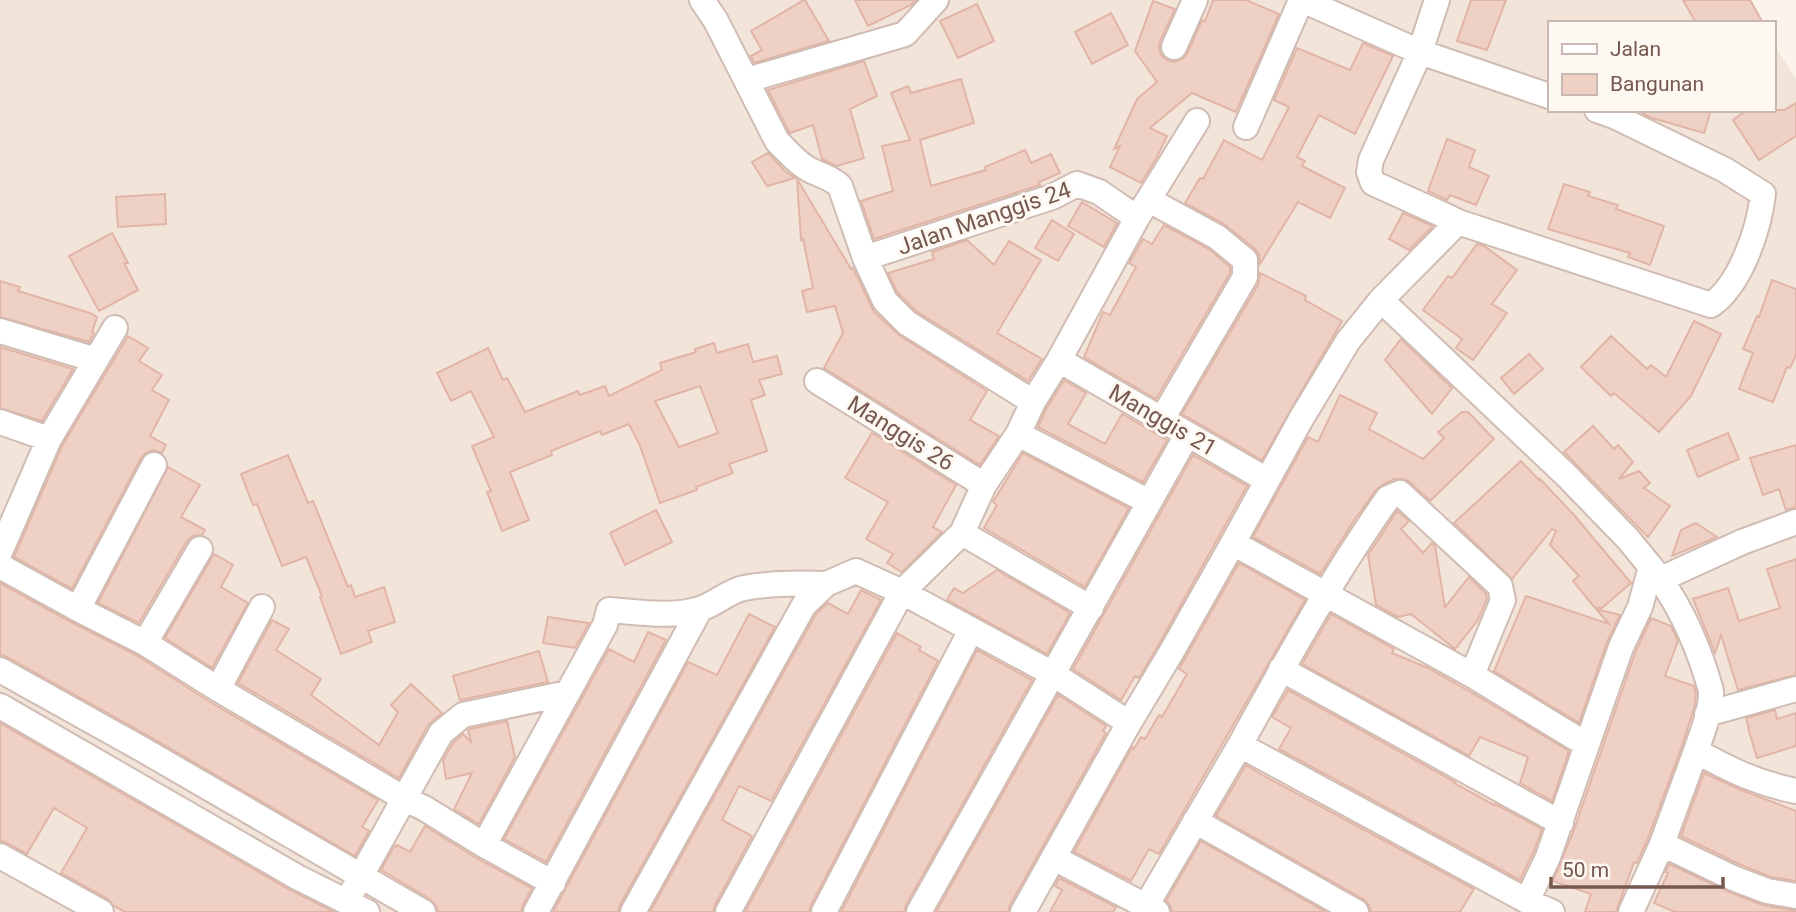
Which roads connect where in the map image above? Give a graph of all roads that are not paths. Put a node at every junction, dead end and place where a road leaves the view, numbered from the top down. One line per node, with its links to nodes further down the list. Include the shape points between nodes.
1 (702, 0): 7 (street)
2 (936, 0): 7 (street, via 905,34)
3 (1195, 0): 5 (street)
4 (1437, 0): 6 (street)
5 (1174, 47)
6 (1420, 52): 8 (street); 11 (street, via 1309,3 1299,5); 13 (street, via 1369,172 1373,183)
7 (747, 80): 14 (street, via 777,141 805,167 840,186)
8 (1548, 96)
9 (1603, 112): 13 (street, via 1725,170 1763,194 1742,266 1720,299 1711,304)
10 (1197, 121): 12 (street)
11 (1246, 127)
12 (1143, 209): 14 (street, Jalan Manggis 24, via 1077,184 1052,197); 19 (street); 22 (street, Jalan Manggis 24, via 1217,237 1245,260 1245,277)
13 (1458, 222): 15 (street)
14 (865, 258): 21 (street, via 885,301 907,323)
15 (1381, 300): 28 (street, via 1348,341); 37 (street, via 1567,476)
16 (115, 328): 18 (street)
17 (0, 331): 18 (street)
18 (96, 360): 26 (street)
19 (1059, 360): 21 (street); 22 (street, Manggis 21)
20 (817, 381): 29 (street, Manggis 26)
21 (1033, 402): 24 (street)
22 (1162, 419): 25 (street, Manggis 21)
23 (0, 422): 26 (street)
24 (1018, 434): 29 (street); 30 (street)
25 (1187, 435): 28 (street, Manggis 21); 30 (street)
26 (49, 439): 35 (street)
27 (153, 466): 43 (street)
28 (1267, 480): 33 (street)
29 (984, 485): 32 (street)
30 (1149, 502): 42 (street)
31 (1796, 522): 37 (street)
32 (962, 533): 39 (street); 42 (street)
33 (1233, 543): 40 (street); 56 (street)
34 (200, 549): 46 (street)
35 (0, 552)
36 (0, 566): 43 (street)
37 (1656, 573): 55 (street, via 1703,665 1711,692); 57 (street, via 1621,648)
38 (826, 584): 39 (street, via 856,571); 44 (street, via 743,588); 77 (street, via 804,605)
39 (902, 592): 45 (street); 78 (street)
40 (1325, 594): 47 (street); 50 (street); 50 (street, via 1388,498 1400,493 1500,586 1503,600)
41 (262, 607): 51 (street)
42 (1091, 608): 49 (street)
43 (78, 609): 46 (street)
44 (700, 609): 53 (street, via 654,614 609,610); 69 (street)
45 (971, 630): 49 (street); 79 (street)
46 (145, 643): 51 (street)
47 (1281, 669): 58 (street); 63 (street)
48 (0, 670): 68 (street)
49 (1053, 674): 56 (street); 80 (street)
50 (1472, 676): 57 (street)
51 (218, 689): 61 (street)
52 (1796, 689): 55 (street)
53 (568, 693): 61 (street, via 463,715 441,733); 65 (street)
54 (0, 706): 72 (street)
55 (1707, 714): 59 (street)
56 (1129, 723): 67 (street)
57 (1587, 744): 63 (street)
58 (1240, 745): 62 (street); 71 (street)
59 (1696, 751): 60 (street, via 1744,776); 64 (street)
60 (1796, 791)
61 (405, 799): 65 (street); 68 (street)
62 (1195, 821): 73 (street); 82 (street)
63 (1561, 823): 71 (street)
64 (1662, 844): 70 (street, via 1733,878); 84 (street)
65 (484, 845): 69 (street)
66 (0, 856): 74 (street)
67 (1054, 858): 73 (street); 81 (street)
68 (360, 877): 72 (street); 75 (street)
69 (553, 883): 76 (street)
70 (1796, 896)
71 (1527, 901): 83 (street)
72 (352, 908)
73 (1152, 909)
74 (101, 912)
75 (423, 912)
76 (536, 912)
77 (633, 912)
78 (728, 912)
79 (824, 912)
80 (919, 912)
81 (1023, 912)
82 (1356, 912)
83 (1552, 912)
84 (1631, 912)

